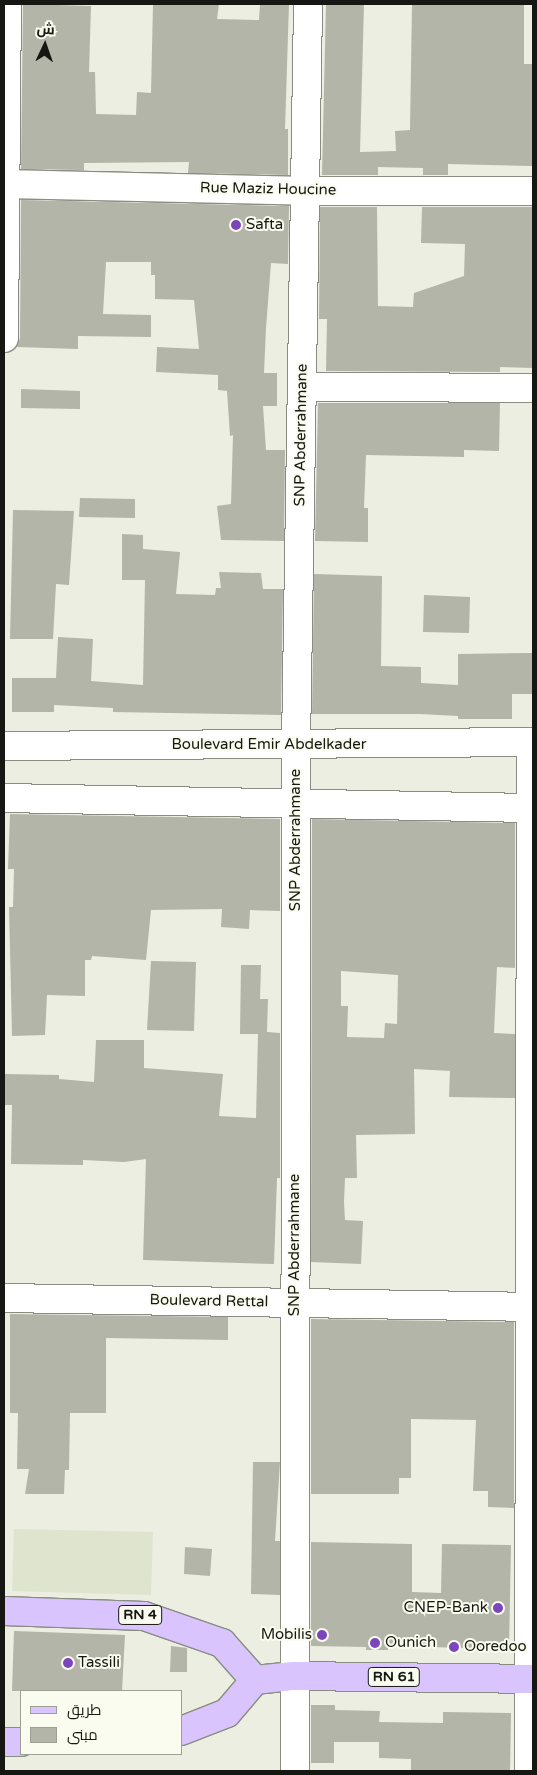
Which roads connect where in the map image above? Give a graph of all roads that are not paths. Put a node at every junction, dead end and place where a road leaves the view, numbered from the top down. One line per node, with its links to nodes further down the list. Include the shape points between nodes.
1 (7, 4): 3 (street)
2 (308, 4): 4 (street, SNP Abderrahmane)
3 (5, 184): 4 (street, Rue Maziz Houcine); 6 (street)
4 (307, 190): 5 (street, Rue Maziz Houcine); 7 (street, SNP Abderrahmane)
5 (533, 191)
6 (4, 338)
7 (302, 387): 8 (street); 10 (street, SNP Abderrahmane)
8 (533, 388)
9 (532, 742): 10 (street, Boulevard Emir Abdelkader); 14 (street)
10 (296, 745): 11 (street, Boulevard Emir Abdelkader); 13 (street, SNP Abderrahmane)
11 (4, 746)
12 (4, 798): 13 (street)
13 (297, 803): 14 (street); 16 (street, SNP Abderrahmane)
14 (530, 808): 17 (street)
15 (4, 1298): 16 (street, Boulevard Rettal)
16 (295, 1303): 17 (street, Boulevard Rettal); 19 (street, SNP Abderrahmane)
17 (532, 1306): 20 (street)
18 (4, 1610): 21 (main road, RN 4, via 144,1616 222,1643)
19 (294, 1676): 20 (main road, RN 61); 21 (main road, RN 61); 25 (street, SNP Abderrahmane)
20 (531, 1678): 26 (street)
21 (255, 1680): 22 (main road, via 227,1713)
22 (182, 1731)
23 (4, 1742): 24 (main road)
24 (20, 1742)
25 (295, 1771)
26 (529, 1771)

